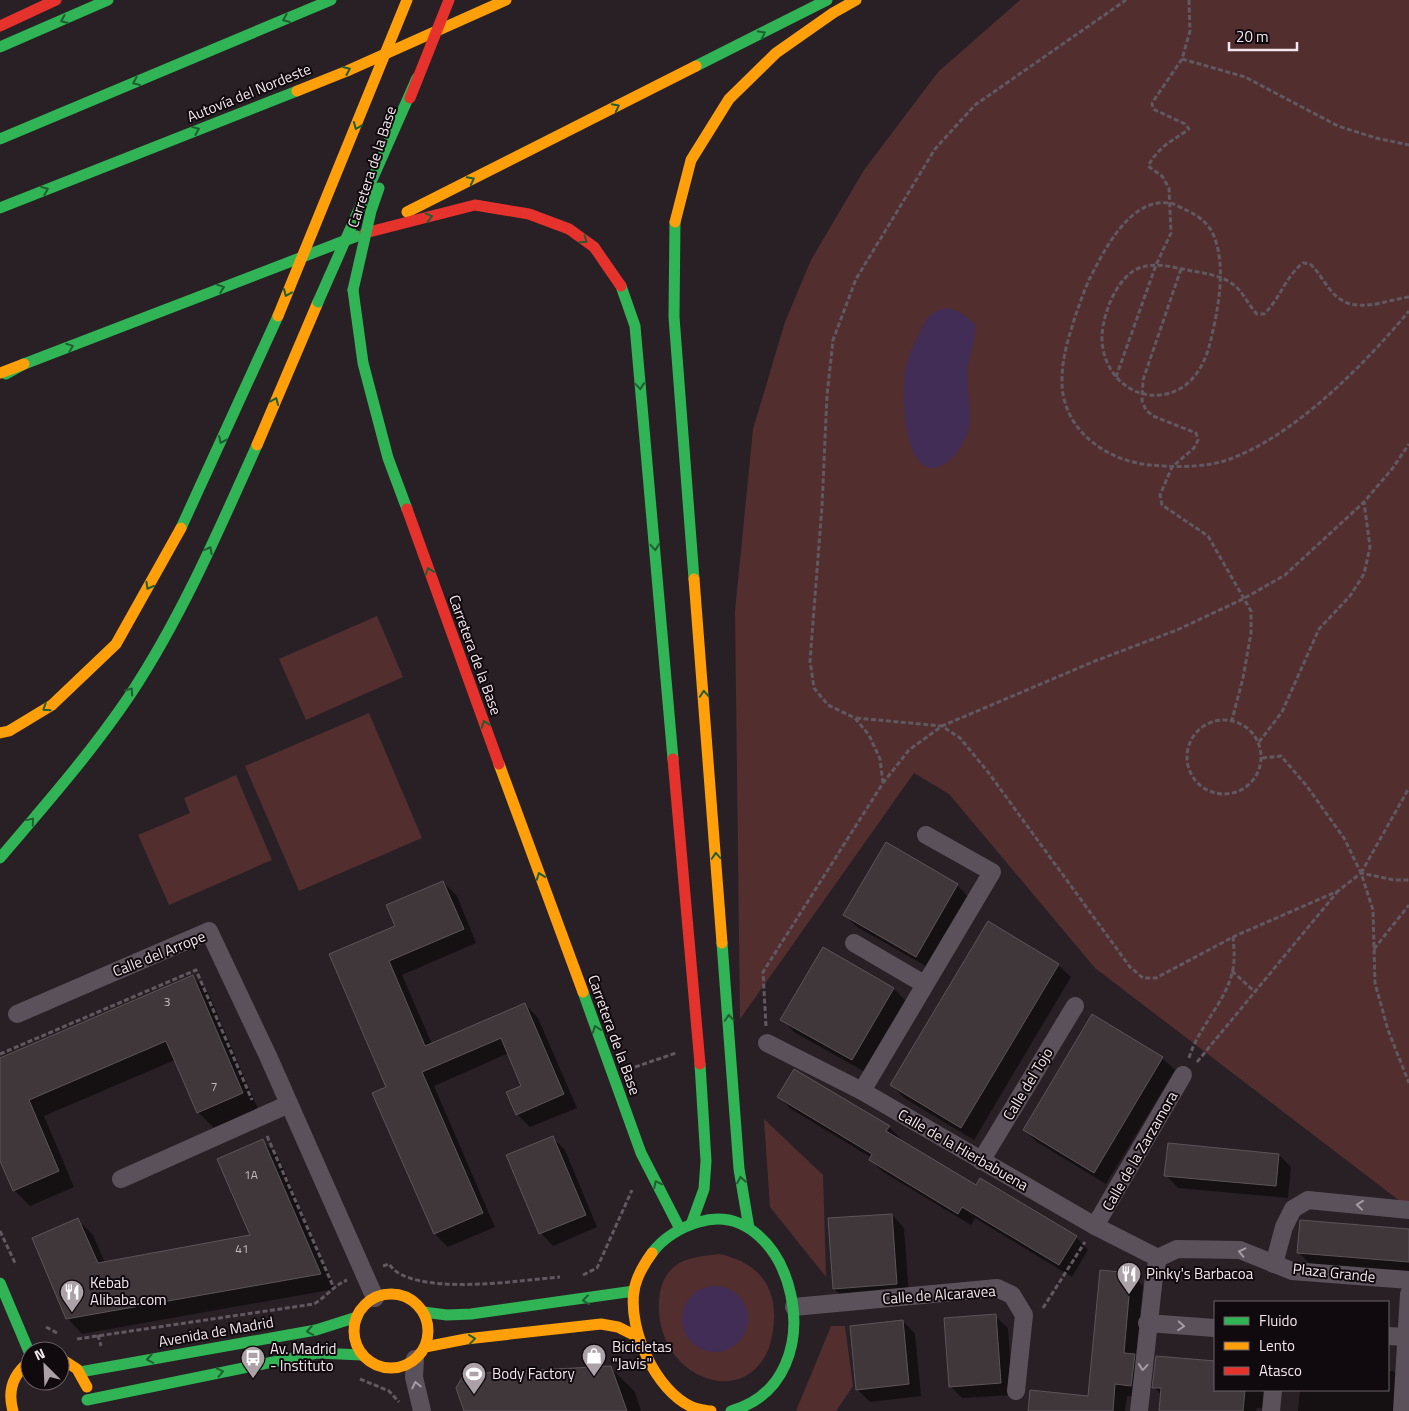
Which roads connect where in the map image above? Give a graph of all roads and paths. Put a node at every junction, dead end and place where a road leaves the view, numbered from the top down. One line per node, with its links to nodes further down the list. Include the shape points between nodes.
1 (56, 0): 11 (main road)
2 (108, 0): 12 (main road, one-way to 12)
3 (331, 0): 15 (main road, one-way to 15)
4 (408, 0): 37 (main road, one-way to 37, bridge, via 278,316 188,516 116,644 52,705 9,731)
5 (448, 0): 14 (main road, bridge)
6 (506, 0): 18 (main road, Autovía del Nordeste, one-way to 6, via 346,71)
7 (827, 0): 19 (main road, one-way to 7)
8 (856, 0): 72 (main road, one-way to 8, via 739,1169 674,317 676,220 691,160 729,99 776,53)
9 (1126, 0): 34 (path, via 975,105 934,149 856,279 832,340 810,661 814,688 828,705)
10 (1188, 0): 13 (path, via 1190,31)
11 (0, 26)
12 (0, 47)
13 (1182, 59): 16 (path, via 1244,76 1338,126); 17 (path, via 1152,103 1153,109 1189,129 1167,142 1148,166 1162,176 1169,188)
14 (417, 78): 43 (main road, one-way to 14, bridge, via 77,766 145,669 218,532); 59 (main road, Carretera de la Base, one-way to 14, bridge, via 388,458 363,363 353,290 371,211)
15 (0, 139)
16 (1409, 145)
17 (1169, 203): 20 (path, via 1171,233); 22 (path, via 1195,214 1206,223 1215,238); 31 (path, via 1144,207 1124,224 1108,245 1088,283 1074,321 1064,354 1061,383 1065,404 1074,423 1088,440 1109,454 1135,464)
18 (0, 208)
19 (365, 233): 25 (main road, one-way to 19); 69 (main road, one-way to 69, via 475,205 529,214 569,229 594,247 623,290 635,326 699,1050 706,1161 704,1189)
20 (1156, 265): 21 (path); 27 (path); 27 (path, via 1128,274 1108,308 1102,336 1106,358)
21 (1181, 269): 22 (path); 29 (path, via 1143,380)
22 (1220, 277): 23 (path, via 1234,285 1257,314 1264,314 1271,307 1287,279 1303,263 1310,264 1331,291 1352,306); 29 (path, via 1216,321 1207,354 1196,377 1178,391 1164,395)
23 (1409, 297)
24 (1409, 311): 31 (path, via 1360,366 1264,442 1224,460)
25 (24, 364): 26 (main road); 28 (main road)
26 (0, 373)
27 (1116, 377): 29 (path, via 1127,389)
28 (0, 378)
29 (1143, 394): 31 (path, via 1146,410 1153,416 1196,433 1198,440 1194,448)
30 (1409, 444): 32 (path)
31 (1172, 467): 33 (path, via 1160,496 1162,505 1208,536)
32 (1364, 502): 33 (path, via 1285,575); 38 (path, via 1370,547 1364,574 1350,596 1319,629 1282,712)
33 (1243, 599): 35 (path, via 1251,611 1251,633); 36 (path, via 1177,630)
34 (855, 718): 36 (path); 40 (path, via 869,735 880,759)
35 (1232, 720): 38 (path, via 1249,728); 39 (path, via 1214,721 1200,728 1189,742 1186,761 1193,779 1206,791 1225,795 1244,790 1257,776)
36 (942, 726): 40 (path, via 909,750); 48 (path, via 960,738 988,772 1107,937 1143,978 1156,978)
37 (0, 733)
38 (1259, 742): 39 (path)
39 (1262, 758): 44 (path, via 1280,756 1306,785 1344,838)
40 (883, 783): 56 (path, via 763,972)
41 (1409, 788): 44 (path)
42 (926, 835): 52 (street, via 992,872)
43 (0, 858)
44 (1361, 873): 45 (path); 46 (path); 50 (path, via 1373,910)
45 (1409, 880)
46 (1338, 891): 48 (path); 53 (path)
47 (1409, 906): 50 (path)
48 (1233, 937): 51 (path)
49 (854, 943): 52 (street)
50 (1374, 949): 61 (path, via 1375,983 1388,1030)
51 (1232, 971): 53 (path); 60 (path, via 1193,1043)
52 (924, 984): 62 (street)
53 (1255, 992): 60 (path, via 1206,1053)
54 (1075, 1006): 65 (street, Calle del Tojo)
55 (17, 1014): 63 (street, Calle del Arrope, via 209,931)
56 (767, 1043): 62 (street, Calle de la Hierbabuena)
57 (680, 1052): 59 (path)
58 (0, 1054): 64 (path, via 196,970)
59 (613, 1075): 71 (main road, Carretera de la Base, one-way to 59, via 641,1153)
60 (1183, 1075): 70 (street, Calle de la Zarzamora)
61 (1409, 1083)
62 (862, 1091): 65 (street, Calle de la Hierbabuena)
63 (289, 1104): 64 (street); 77 (street, Calle del Arrope)
64 (259, 1117): 66 (street); 82 (path)
65 (981, 1161): 70 (street, Calle de la Hierbabuena)
66 (121, 1179)
67 (629, 1183): 78 (path, via 633,1192 597,1268)
68 (1409, 1210): 75 (street, one-way to 75, via 1308,1200 1292,1209)
69 (692, 1222): 71 (main road); 72 (main road, via 721,1218)
70 (1095, 1226): 74 (street, Calle de la Hierbabuena); 88 (path, via 1042,1310)
71 (679, 1228): 83 (main road, via 659,1244 642,1267)
72 (749, 1228): 86 (main road, via 773,1252 787,1277)
73 (0, 1231): 76 (path)
74 (1158, 1258): 75 (street, Plaza Grande, one-way to 74, via 1240,1250 1177,1249); 91 (street)
75 (1274, 1264): 80 (street, Plaza Grande, via 1292,1271)
76 (17, 1267)
77 (362, 1273): 79 (path, via 389,1264 394,1272 429,1284 461,1285); 82 (path); 85 (street, Calle del Arrope)
78 (573, 1276)
79 (564, 1277)
80 (1409, 1280)
81 (0, 1283): 98 (main road)
82 (333, 1286): 97 (path, via 314,1304)
83 (634, 1291): 87 (main road, one-way to 87, via 464,1315); 93 (main road)
84 (1409, 1294): 96 (street)
85 (375, 1298): 87 (main road, via 396,1295 416,1304); 89 (main road, Avenida de Madrid)
86 (794, 1306): 88 (street, Calle de Alcaravea, via 996,1288 1012,1295); 104 (main road, via 794,1342)
87 (423, 1312): 99 (main road, via 428,1336)
88 (1024, 1315): 105 (street)
89 (356, 1317): 100 (main road, via 356,1343); 103 (main road, Avenida de Madrid, one-way to 103, via 316,1330)
90 (42, 1321): 95 (path, via 47,1330)
91 (1147, 1323): 92 (street, one-way to 92); 115 (street, one-way to 115)
92 (1214, 1328)
93 (638, 1336): 99 (main road, one-way to 93, via 466,1340 601,1324); 110 (main road, via 649,1362 672,1392)
94 (1389, 1336): 96 (street)
95 (65, 1337)
96 (1406, 1337): 117 (street)
97 (74, 1340)
98 (25, 1341)
99 (420, 1353): 100 (main road, via 405,1366 382,1367); 112 (street, one-way to 99, via 414,1377)
100 (362, 1354): 109 (main road, one-way to 100, via 317,1353)
101 (70, 1364): 103 (main road)
102 (20, 1368): 107 (main road)
103 (80, 1372): 109 (main road, via 87,1386)
104 (775, 1382): 108 (main road); 114 (main road, via 752,1404)
105 (1016, 1391)
106 (1273, 1391): 116 (street)
107 (5, 1392): 111 (main road)
108 (770, 1401)
109 (85, 1406)
110 (694, 1409): 113 (main road)
111 (13, 1411)
112 (422, 1411)
113 (711, 1411)
114 (731, 1411)
115 (1139, 1411)
116 (1271, 1411)
117 (1402, 1411)

